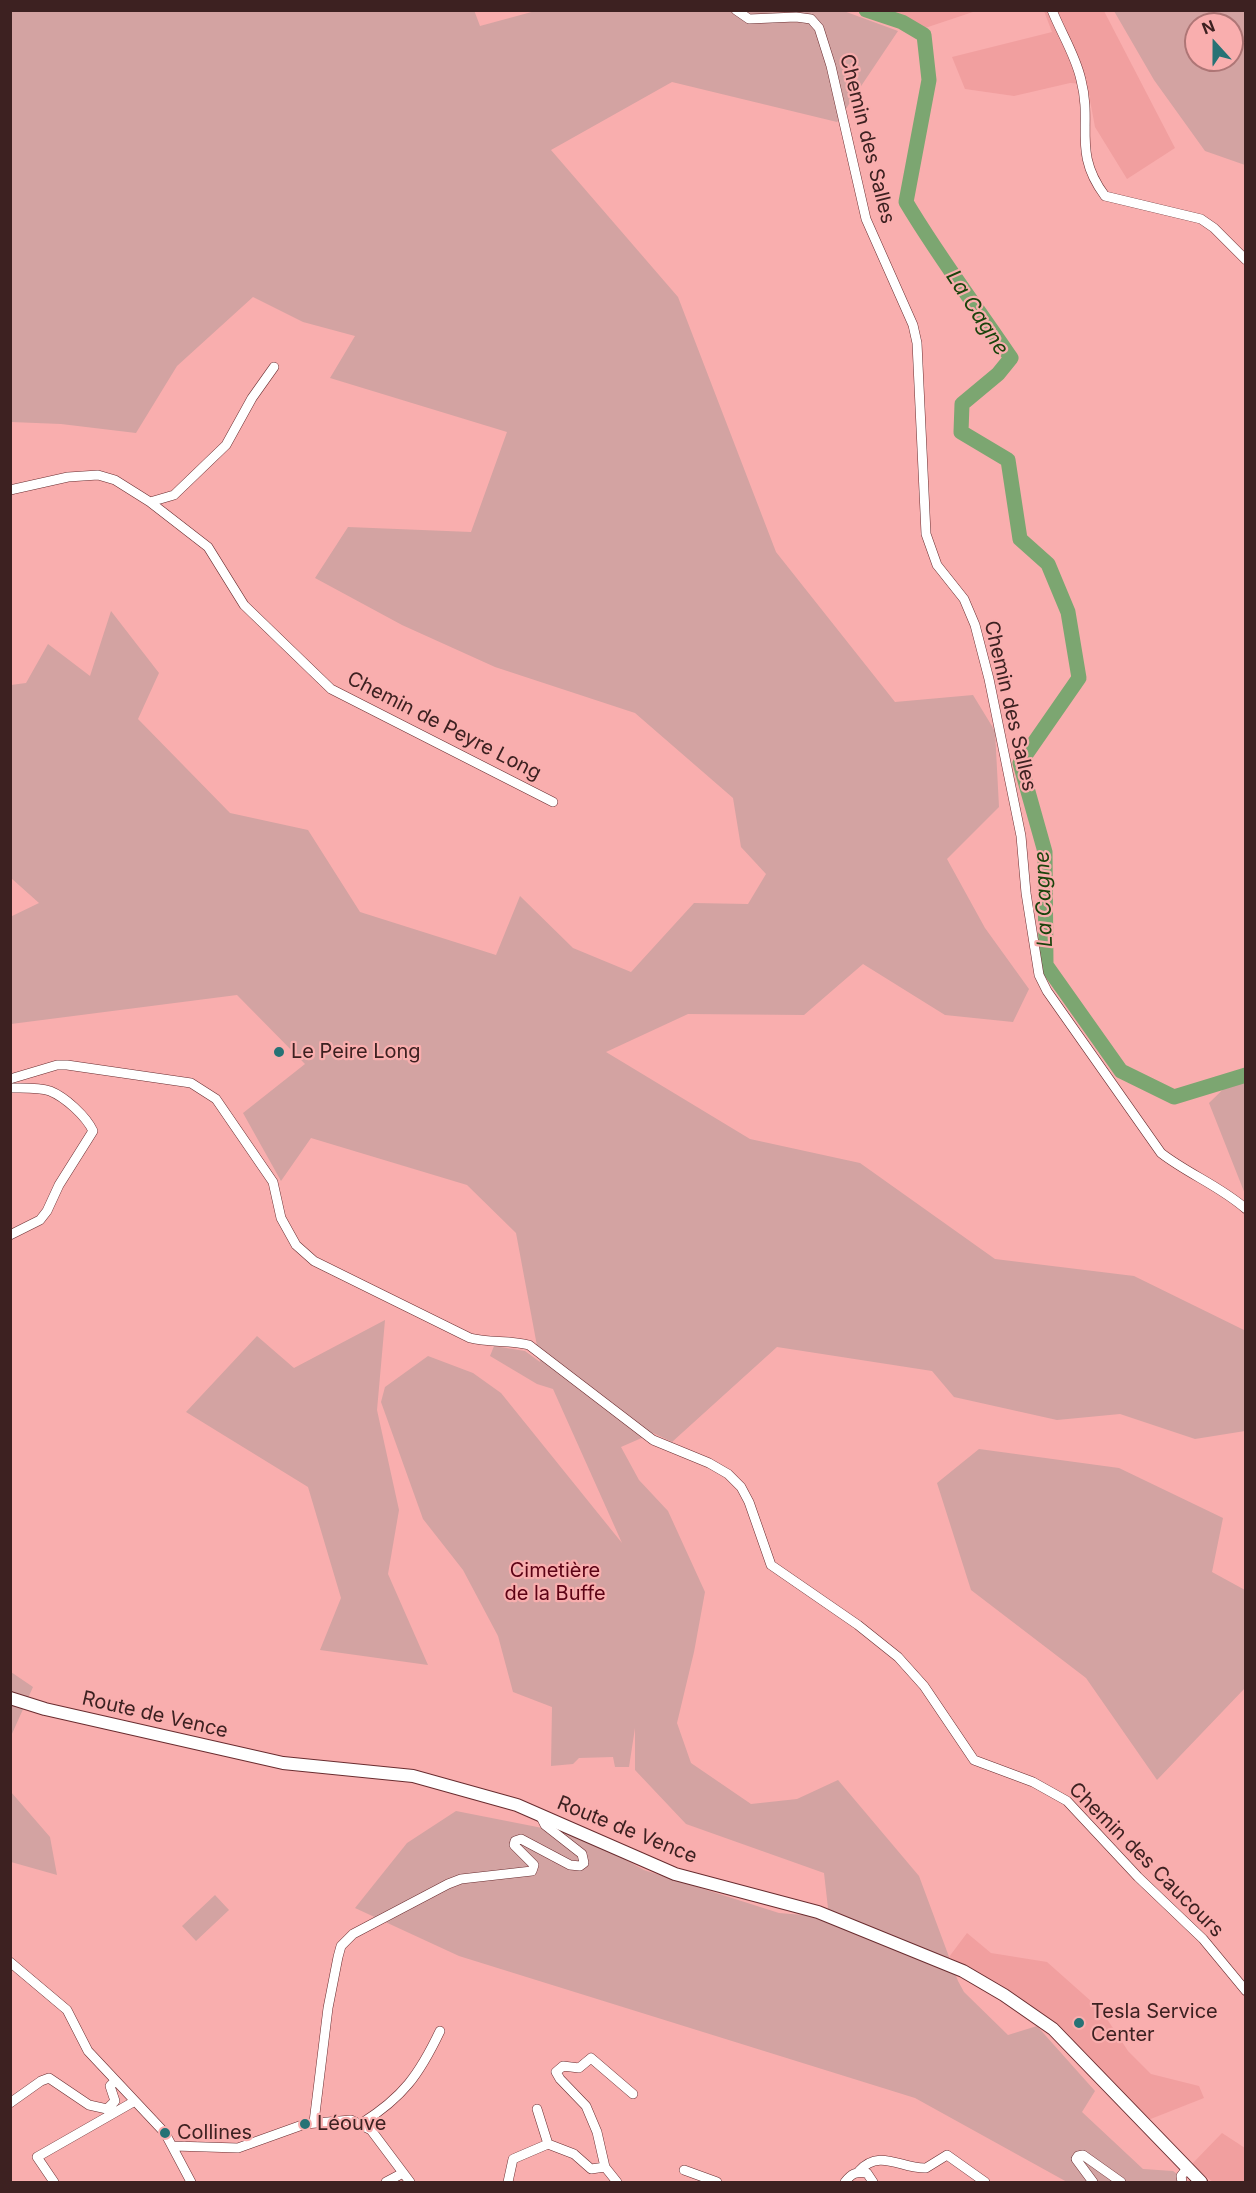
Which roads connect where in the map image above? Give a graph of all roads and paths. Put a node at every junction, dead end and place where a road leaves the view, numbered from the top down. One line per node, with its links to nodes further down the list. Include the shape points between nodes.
1 (736, 10): 10 (street, Chemin des Salles, via 749,19 810,19 819,28 866,219 914,325 926,534 937,565 964,599 990,680 1021,836 1039,975 1161,1153)
2 (1052, 10): 3 (street, via 1081,78 1086,162 1105,196 1201,219)
3 (1245, 260)
4 (274, 367): 6 (street, via 226,445 174,495)
5 (10, 490): 6 (street, Chemin de Peyre Long, via 68,477 98,476 115,480)
6 (150, 502): 7 (street, Chemin de Peyre Long, via 208,547 244,604 331,689)
7 (553, 802)
8 (10, 1079): 15 (street, Chemin des Caucours, via 57,1065 191,1083 221,1106 273,1182 281,1218 296,1245 314,1261 470,1338 529,1345 653,1440 728,1474 749,1502 771,1565 898,1657 924,1686 974,1760 1033,1782 1067,1800 1203,1940)
9 (10, 1088): 11 (street, via 52,1092 72,1106 93,1131 40,1220)
10 (1245, 1209)
11 (11, 1235)
12 (10, 1698): 13 (main road, Route de Vence, via 283,1763 430,1779)
13 (540, 1815): 22 (street, via 545,1825 582,1854 584,1863 570,1865 520,1839 514,1845 534,1865 532,1871 448,1884 353,1934 341,1946 328,2008); 28 (main road, Route de Vence, via 675,1874 818,1912 963,1971 1053,2029)
14 (10, 1962): 17 (street, via 67,2010 88,2051)
15 (1245, 1992)
16 (440, 2031): 23 (street, via 416,2078 401,2095)
17 (116, 2081): 19 (street); 20 (street, via 110,2086 115,2101 107,2109 89,2104 49,2078 40,2080)
18 (633, 2094): 26 (street, via 591,2058 579,2068 563,2066 556,2072 586,2106)
19 (135, 2101): 25 (street); 31 (street, via 37,2157)
20 (10, 2103)
21 (537, 2109): 24 (street)
22 (314, 2122): 23 (street); 25 (street, via 238,2148)
23 (362, 2123): 30 (street)
24 (548, 2144): 26 (street, via 574,2154 591,2169); 35 (street, via 513,2159)
25 (174, 2146): 32 (street)
26 (605, 2167): 36 (street)
27 (684, 2170): 37 (street)
28 (1186, 2170): 43 (street); 44 (main road, Route de Vence)
29 (859, 2171): 38 (street); 39 (street, via 867,2173); 40 (street, via 881,2159 926,2168 947,2155)
30 (403, 2173): 33 (street); 34 (street)
31 (54, 2182)
32 (191, 2182)
33 (386, 2182)
34 (410, 2182)
35 (508, 2182)
36 (617, 2182)
37 (717, 2182)
38 (845, 2182)
39 (873, 2182)
40 (985, 2182)
41 (1093, 2182): 42 (street, via 1076,2159 1078,2156 1083,2155)
42 (1121, 2182)
43 (1182, 2182)
44 (1201, 2182)

